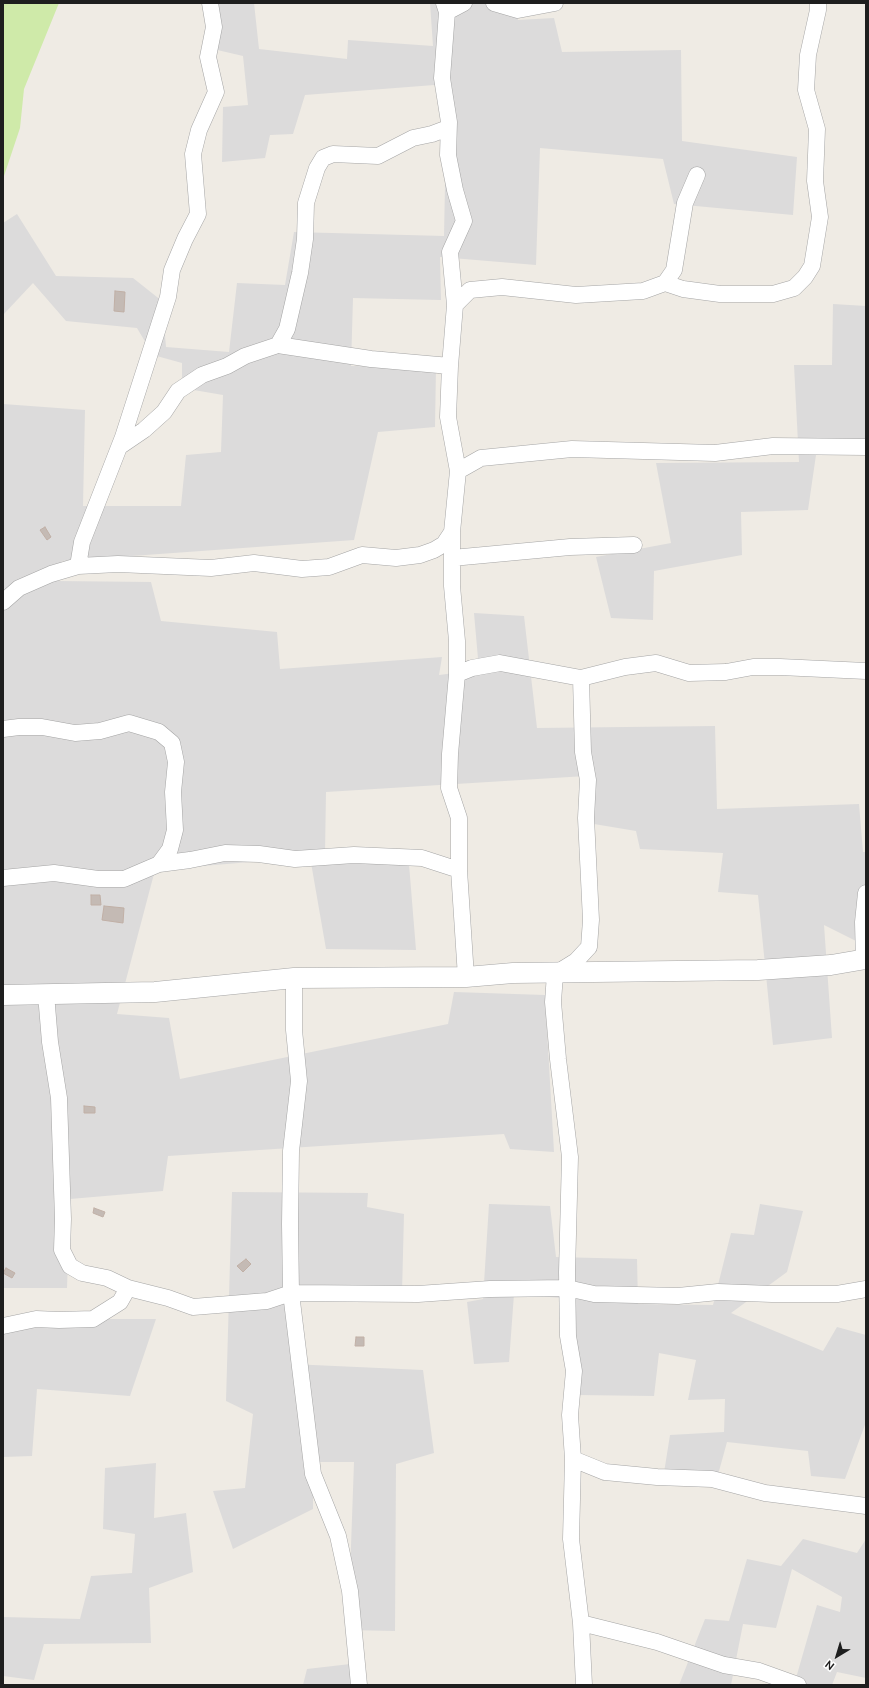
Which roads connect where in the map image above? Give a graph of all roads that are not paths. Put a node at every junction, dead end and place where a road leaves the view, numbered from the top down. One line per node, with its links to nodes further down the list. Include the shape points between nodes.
1 (210, 3): 13 (street, via 214,27 208,57 216,92 193,154 198,214 172,270 168,297)
2 (464, 3): 6 (street)
3 (494, 3): 4 (street, via 518,10)
4 (555, 3)
5 (818, 3): 9 (street, via 808,55 806,90 817,129 815,181 820,218 812,266 794,288 773,294 720,294 683,290)
6 (446, 7): 7 (street, via 442,78)
7 (448, 128): 10 (street, via 448,155 464,220 450,252); 11 (street, via 413,138 378,156 333,154 323,158 317,168 306,204 305,239 288,329)
8 (697, 176): 9 (street, via 685,203 674,270)
9 (665, 283): 10 (street, via 644,291 576,294 502,287 470,290)
10 (455, 305): 12 (street)
11 (278, 344): 12 (street, via 371,359); 13 (street, via 202,375 178,390 164,412 144,430)
12 (450, 366): 15 (street, via 448,417)
13 (118, 447): 19 (street, via 82,542)
14 (866, 447): 15 (street, via 773,446 715,453 572,449 482,458)
15 (458, 471): 16 (street)
16 (452, 532): 18 (street); 19 (street, via 444,544 420,555 396,558 362,555 322,568 302,569 254,563 211,568 118,564)
17 (634, 546): 18 (street, via 570,547)
18 (452, 558): 22 (street)
19 (78, 566): 20 (street, via 19,588)
20 (3, 602)
21 (866, 671): 23 (street, via 753,667 726,672 689,673 656,663 625,667)
22 (457, 674): 23 (street, via 472,668 500,663); 26 (street, via 449,788 459,818)
23 (581, 678): 30 (street, via 583,752 588,780 586,818 591,920 589,947 576,961)
24 (3, 729): 25 (street, via 42,727 75,733 100,731 129,722 159,732 172,743 176,762 173,792 175,830 170,848)
25 (159, 864): 26 (street, via 226,853 295,859 354,855 422,858); 27 (street, via 124,879 98,879 54,873)
26 (459, 870): 31 (street)
27 (3, 878)
28 (866, 893): 29 (street, via 863,922)
29 (865, 960): 30 (street, via 758,970)
30 (555, 974): 31 (street, via 513,973); 36 (street, via 553,1002 570,1157)
31 (466, 977): 32 (street)
32 (294, 978): 33 (street, via 155,992); 38 (street, via 294,1030 299,1082 292,1152)
33 (46, 994): 34 (street); 35 (street, via 59,1098 62,1250 70,1266 82,1273 107,1278)
34 (3, 995)
35 (128, 1288): 38 (street, via 193,1307 267,1301); 39 (street, via 120,1302 93,1318 36,1319)
36 (567, 1288): 37 (street, via 594,1294 678,1296 718,1292 837,1294); 38 (street, via 490,1289 418,1294); 40 (street, via 568,1336 574,1371 570,1415)
37 (866, 1289)
38 (291, 1293): 43 (street, via 313,1474 338,1536 350,1591)
39 (3, 1326)
40 (573, 1459): 41 (street, via 605,1472 712,1479 765,1493); 42 (street, via 571,1539)
41 (866, 1506)
42 (581, 1623): 44 (street); 45 (street, via 657,1642 724,1665 759,1671)
43 (359, 1685)
44 (584, 1685)
45 (798, 1685)

